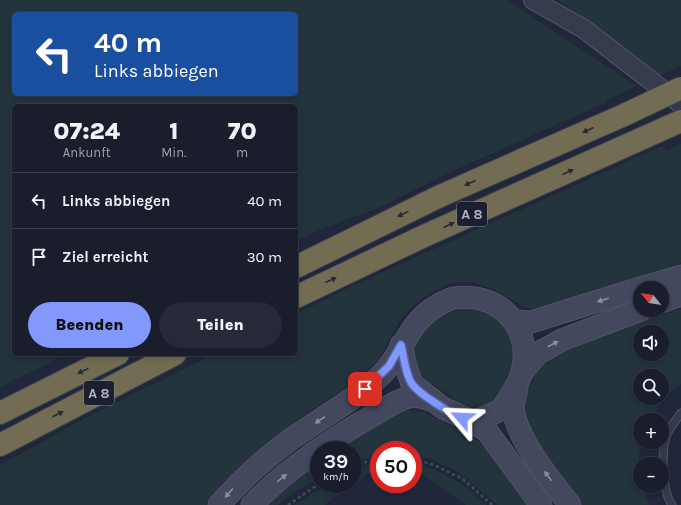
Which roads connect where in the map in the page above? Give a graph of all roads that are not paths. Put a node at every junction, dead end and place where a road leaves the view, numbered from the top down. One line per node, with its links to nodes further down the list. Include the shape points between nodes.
1 (533, 0): 3 (street, via 584,29)
2 (681, 88): 5 (highway, A 8, one-way to 5, bridge, via 438,197)
3 (681, 104)
4 (681, 121): 10 (highway, A 8, one-way to 4, via 424,236)
5 (298, 266)
6 (681, 276): 7 (main road)
7 (664, 281)
8 (633, 290): 13 (main road, one-way to 13, via 530,322)
9 (681, 295): 11 (main road)
10 (298, 296)
11 (669, 299)
12 (633, 313): 17 (main road, one-way to 12, via 538,353 564,338)
13 (514, 321): 14 (main road, via 502,309 486,300 452,298 422,317); 17 (main road, via 524,340)
14 (401, 345): 18 (main road, via 412,384); 23 (main road, one-way to 23, via 389,366 373,382 274,452 236,485)
15 (114, 356): 19 (highway, A 8, one-way to 19)
16 (171, 356): 22 (highway, A 8, one-way to 16)
17 (521, 376): 21 (main road, via 501,409); 26 (main road, one-way to 17, via 542,468 517,422 513,408)
18 (434, 401): 21 (main road, via 451,413); 24 (main road, one-way to 18, via 298,465 377,413 411,396)
19 (5, 409)
20 (681, 412): 27 (lane, via 667,434 664,455 665,479)
21 (473, 422): 25 (main road, via 494,439)
22 (0, 445)
23 (219, 505)
24 (252, 505)
25 (541, 505)
26 (570, 505)
27 (672, 505)

